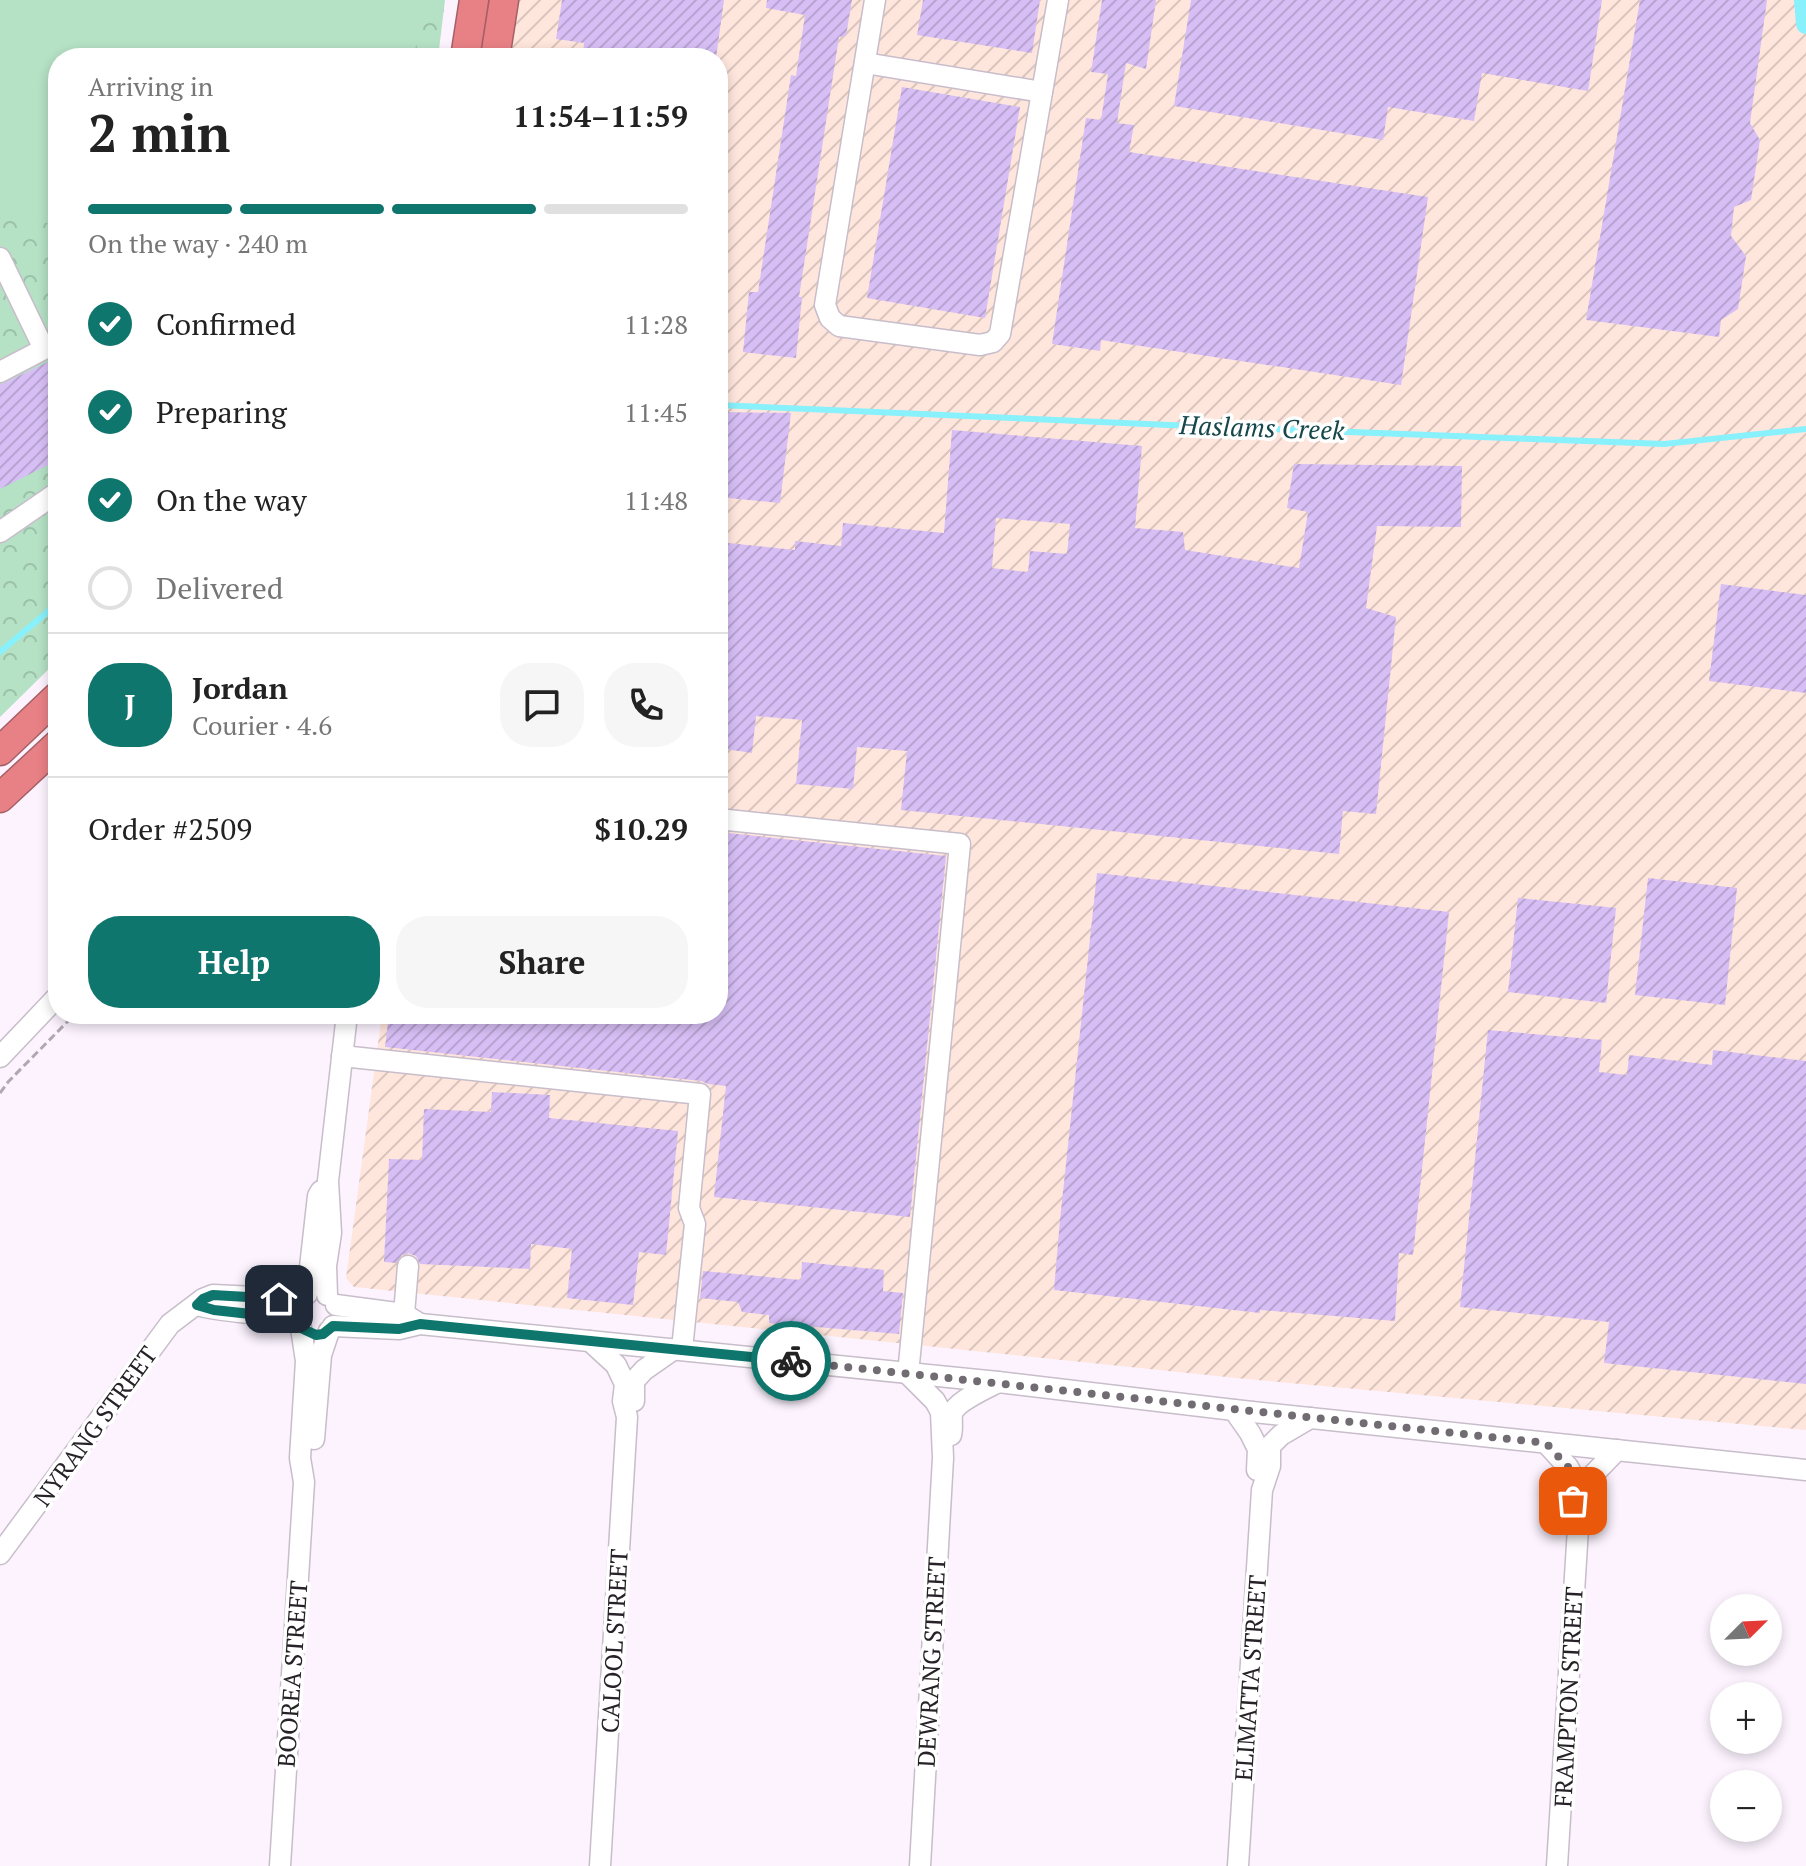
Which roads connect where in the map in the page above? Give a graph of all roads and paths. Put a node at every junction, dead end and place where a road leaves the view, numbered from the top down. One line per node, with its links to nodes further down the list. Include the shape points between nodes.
1 (474, 0): 5 (highway)
2 (504, 0): 6 (highway)
3 (875, 0): 7 (street)
4 (1058, 0): 8 (street)
5 (467, 48)
6 (497, 48)
7 (865, 63): 8 (street); 8 (street, via 825,305 839,326 980,345 1000,334)
8 (1042, 92)
9 (0, 258): 10 (street)
10 (48, 341)
11 (48, 348): 12 (street)
12 (0, 372)
13 (48, 499): 14 (street)
14 (0, 532)
15 (48, 705): 16 (highway)
16 (0, 751)
17 (48, 753): 18 (highway)
18 (0, 798)
19 (728, 820): 34 (street, via 960,844)
20 (48, 1007): 24 (street)
21 (65, 1024): 25 (path)
22 (346, 1024): 23 (street)
23 (342, 1056): 27 (street, via 328,1181 331,1233); 33 (street, via 700,1094 689,1208 695,1224)
24 (0, 1057)
25 (0, 1093)
26 (408, 1266): 29 (street)
27 (318, 1298): 28 (street, NYRANG STREET, via 213,1295); 29 (street, NYRANG STREET); 30 (street, BOOREA STREET, via 295,1313); 31 (street, BOOREA STREET, via 337,1319)
28 (197, 1305): 30 (street); 46 (street, NYRANG STREET, via 170,1324)
29 (412, 1319): 31 (street, NYRANG STREET, via 399,1329); 32 (street, NYRANG STREET)
30 (299, 1325): 31 (street, NYRANG STREET, via 316,1335); 43 (street, BOOREA STREET, via 306,1361 300,1458)
31 (331, 1328): 43 (street, BOOREA STREET, via 321,1355 313,1454)
32 (590, 1341): 33 (street, NYRANG STREET); 37 (street, CALOOL STREET, via 616,1365 625,1384)
33 (678, 1349): 34 (street, NYRANG STREET); 37 (street, CALOOL STREET, via 634,1381)
34 (908, 1374): 35 (street, NYRANG STREET); 41 (street, DEWRANG STREET, via 941,1412)
35 (998, 1382): 36 (street, NYRANG STREET); 41 (street, DEWRANG STREET, via 952,1413 953,1429)
36 (1234, 1410): 38 (street, NYRANG STREET); 44 (street, ELIMATTA STREET, via 1258,1449)
37 (627, 1417): 48 (street, CALOOL STREET)
38 (1310, 1418): 39 (street, NYRANG STREET); 44 (street, ELIMATTA STREET, via 1270,1446)
39 (1546, 1443): 40 (street, NYRANG STREET); 45 (street, FRAMPTON STREET, via 1575,1480)
40 (1617, 1450): 42 (street, NYRANG STREET); 45 (street, FRAMPTON STREET, via 1586,1482)
41 (943, 1458): 49 (street, DEWRANG STREET)
42 (1806, 1470)
43 (304, 1482): 47 (street, BOOREA STREET)
44 (1262, 1490): 50 (street, ELIMATTA STREET)
45 (1578, 1528): 51 (street, FRAMPTON STREET)
46 (0, 1554)
47 (280, 1866)
48 (600, 1866)
49 (920, 1866)
50 (1238, 1866)
51 (1557, 1866)

